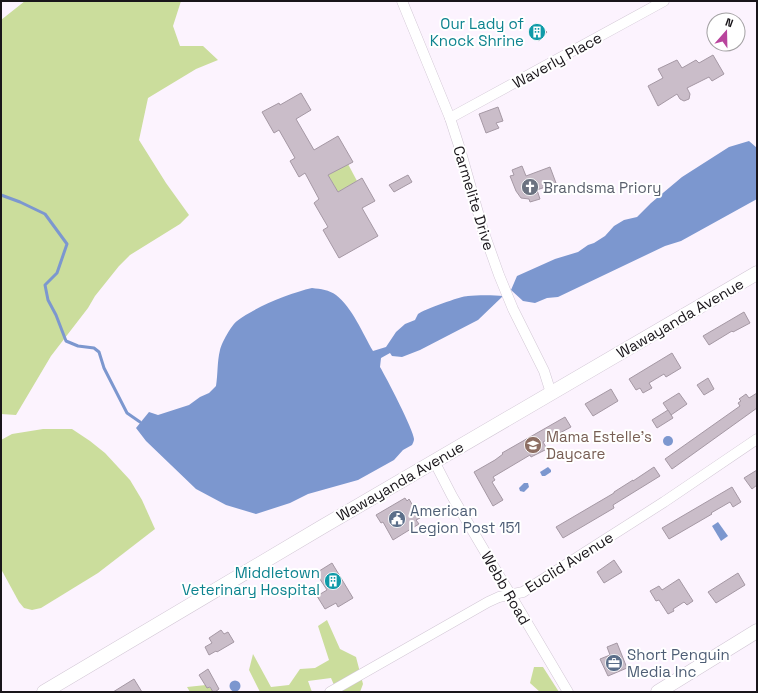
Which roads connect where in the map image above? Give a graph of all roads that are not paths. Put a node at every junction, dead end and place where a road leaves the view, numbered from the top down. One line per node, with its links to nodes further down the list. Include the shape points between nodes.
1 (402, 1): 3 (street, Carmelite Drive)
2 (664, 1): 3 (street, Waverly Place)
3 (450, 118): 5 (street, Carmelite Drive, via 499,275 544,371)
4 (757, 273): 5 (street, Wawayanda Avenue)
5 (551, 393): 7 (street, Wawayanda Avenue)
6 (757, 439): 8 (street, Euclid Avenue, via 530,588)
7 (434, 461): 8 (street, Webb Road); 10 (street, Wawayanda Avenue)
8 (510, 596): 11 (street, Euclid Avenue, via 488,602); 12 (street, Webb Road)
9 (757, 631): 13 (street)
10 (44, 692)
11 (330, 692)
12 (568, 692)
13 (658, 692)

